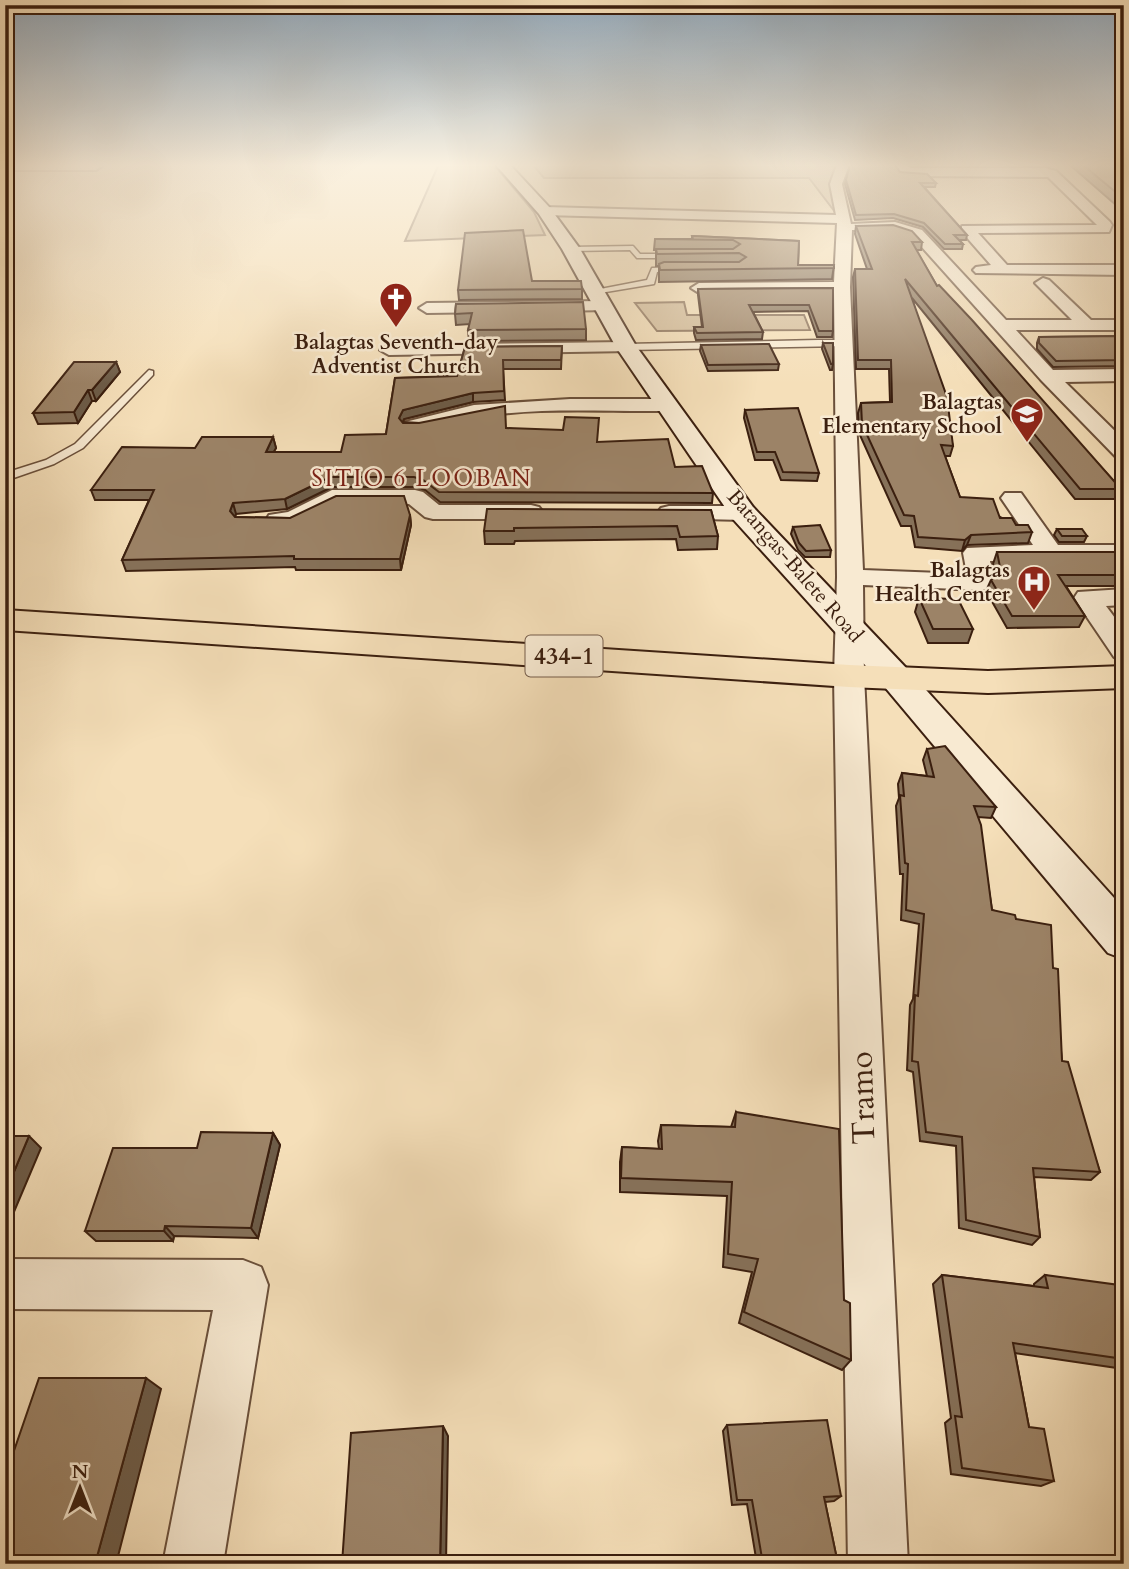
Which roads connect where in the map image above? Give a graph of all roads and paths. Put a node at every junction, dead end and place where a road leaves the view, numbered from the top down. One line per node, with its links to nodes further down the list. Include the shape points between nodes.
1 (564, 238): 8 (main road, Batangas-Balete Road)
2 (844, 238): 16 (street, Tramo)
3 (920, 238): 14 (street)
4 (975, 238): 11 (street)
5 (1036, 238): 12 (street)
6 (1100, 238): 7 (street)
7 (1106, 243)
8 (571, 248): 9 (lane, via 632,248 637,256); 18 (main road, Batangas-Balete Road)
9 (691, 256)
10 (687, 269): 18 (lane, via 655,271 651,282)
11 (1003, 270): 12 (street); 14 (street)
12 (1068, 270): 13 (street)
13 (1124, 270)
14 (951, 271): 21 (street)
15 (1043, 284): 22 (street)
16 (842, 287): 17 (street); 23 (street, Tramo)
17 (699, 288)
18 (599, 299): 19 (street); 24 (main road, Batangas-Balete Road)
19 (428, 308)
20 (1124, 325): 22 (street)
21 (1003, 326): 22 (street); 28 (street)
22 (1088, 326)
23 (846, 343): 24 (lane); 40 (street, Tramo)
24 (626, 347): 25 (street); 29 (main road, Batangas-Balete Road)
25 (389, 350)
26 (149, 373): 32 (lane, via 79,446 50,463)
27 (1124, 375): 28 (street)
28 (1048, 376): 31 (street)
29 (667, 405): 30 (street, via 480,409); 36 (main road, Batangas-Balete Road)
30 (412, 426)
31 (1124, 452)
32 (5, 477)
33 (1013, 498): 39 (street)
34 (554, 513): 37 (street, via 433,512 415,497 332,497 293,519)
35 (649, 513): 36 (street)
36 (743, 513): 43 (main road, Batangas-Balete Road)
37 (258, 520)
38 (1124, 553): 39 (street)
39 (1051, 554): 40 (street, via 976,553 981,582)
40 (850, 578): 43 (street, Tramo)
41 (1124, 597): 44 (street, via 1087,598)
42 (5, 620): 45 (main road, 434-1)
43 (850, 631): 45 (street, Tramo); 47 (main road, Batangas-Balete Road)
44 (1124, 651)
45 (849, 676): 47 (main road, 434-1); 51 (street, Tramo)
46 (1124, 677): 47 (main road, 434-1, via 988,682)
47 (896, 678): 48 (main road, Batangas-Balete Road)
48 (1124, 940)
49 (5, 1284): 50 (street, via 243,1285)
50 (193, 1564)
51 (878, 1564)

